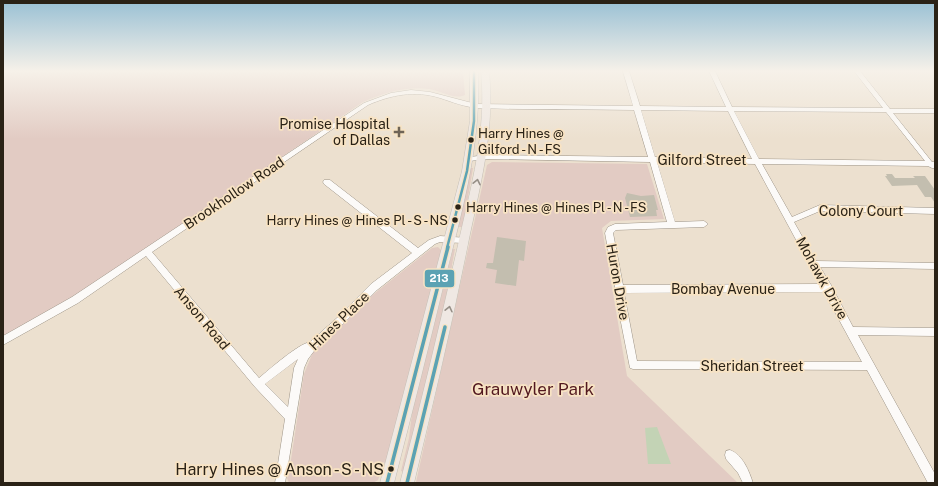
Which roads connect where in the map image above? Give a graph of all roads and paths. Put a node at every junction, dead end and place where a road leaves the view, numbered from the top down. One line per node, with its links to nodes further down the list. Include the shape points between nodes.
1 (395, 94): 26 (street, Brookhollow Road, via 382,96 366,104)
2 (429, 94): 8 (street, Brookhollow Road)
3 (475, 94): 8 (main road)
4 (487, 94): 9 (main road)
5 (632, 94): 10 (street)
6 (723, 94): 11 (street, Mohawk Drive)
7 (875, 94): 12 (street)
8 (476, 106): 9 (street, Brookhollow Road); 15 (main road)
9 (488, 106): 10 (street, Brookhollow Road); 14 (main road)
10 (636, 108): 11 (street, Brookhollow Road); 16 (street)
11 (730, 108): 12 (street, Brookhollow Road); 17 (street, Mohawk Drive)
12 (888, 111): 13 (street, Brookhollow Road); 18 (street)
13 (935, 112)
14 (483, 158): 15 (street, Gilford Street); 16 (street, Gilford Street); 25 (main road, one-way to 14)
15 (469, 159): 24 (main road)
16 (652, 160): 17 (street, Gilford Street); 23 (street)
17 (757, 161): 18 (street, Gilford Street); 21 (street, Mohawk Drive)
18 (934, 166)
19 (327, 182): 27 (street)
20 (935, 211): 21 (street, Colony Court, via 820,208 808,212 799,219)
21 (790, 220): 28 (street, Mohawk Drive)
22 (704, 224): 23 (street)
23 (672, 225): 31 (street, Huron Drive, via 611,229 609,233)
24 (450, 238): 25 (street, Hines Place); 27 (street, Hines Place, via 437,239); 42 (main road)
25 (464, 240): 43 (main road, one-way to 25)
26 (147, 252): 34 (street, Brookhollow Road, via 75,300); 38 (street, Anson Road)
27 (418, 253): 35 (street, Hines Place, via 374,287)
28 (815, 264): 29 (street); 30 (street, Mohawk Drive)
29 (935, 266)
30 (828, 288): 31 (street, Bombay Avenue); 32 (street, Mohawk Drive)
31 (618, 289): 36 (street, Huron Drive)
32 (852, 331): 33 (street); 37 (street, Mohawk Drive)
33 (935, 332)
34 (3, 341)
35 (314, 344): 38 (street); 39 (street, Hines Place, via 304,356 299,368)
36 (633, 365): 37 (street, Sheridan Street)
37 (870, 366): 45 (street, Mohawk Drive)
38 (258, 384): 39 (street, Anson Road)
39 (291, 418): 41 (street, Hines Place)
40 (730, 455): 44 (street, via 742,469)
41 (280, 483)
42 (387, 483)
43 (407, 483)
44 (748, 483)
45 (934, 483)

